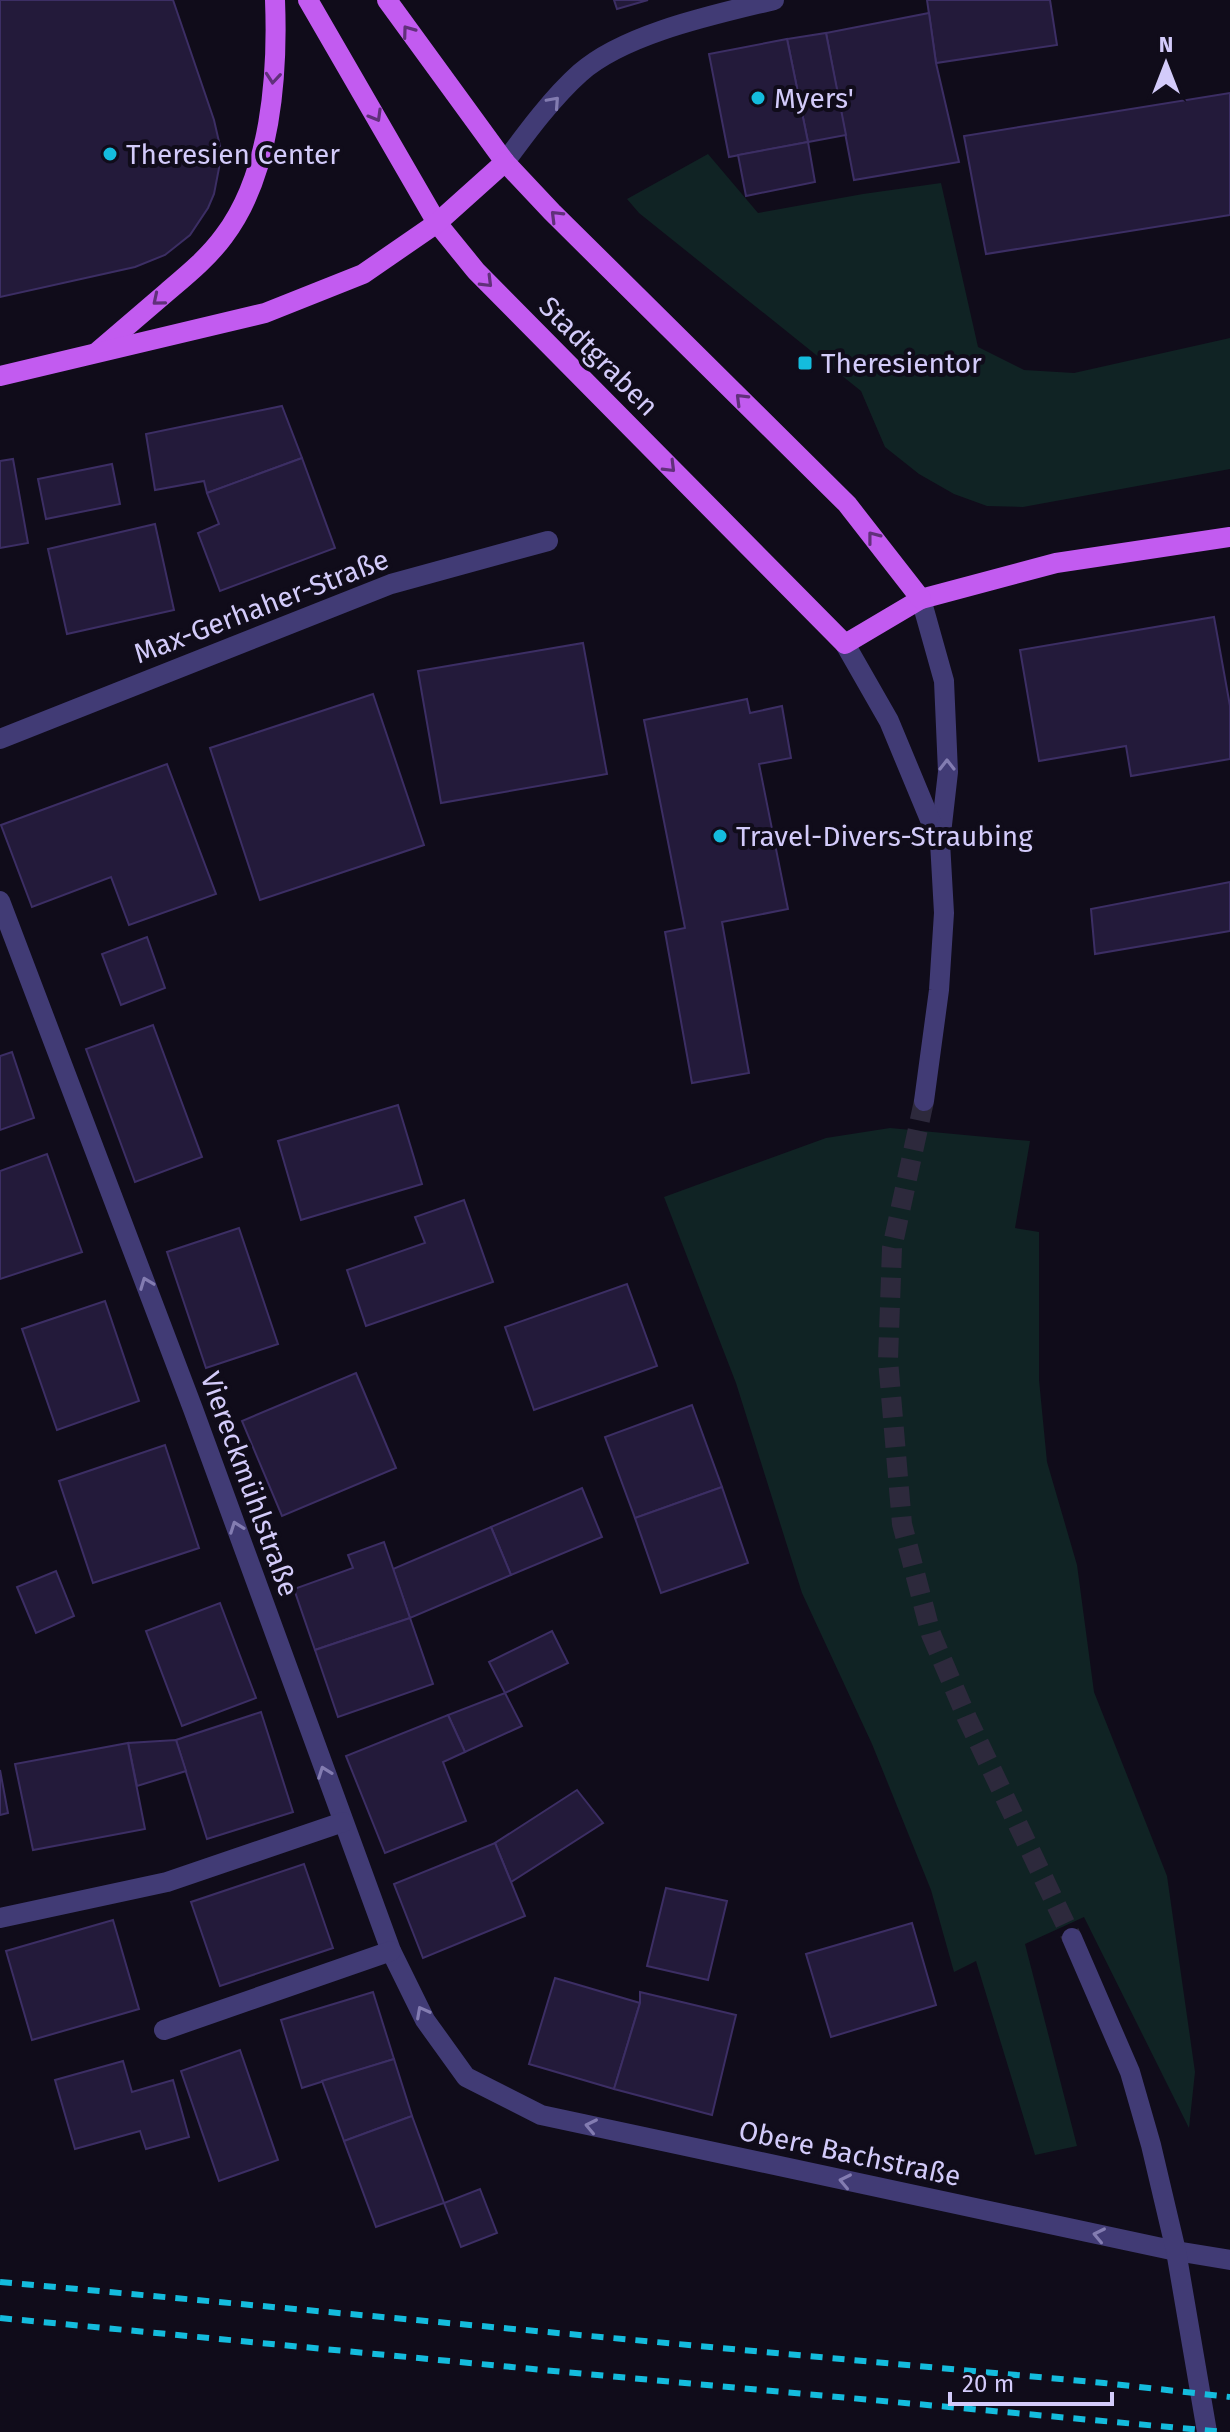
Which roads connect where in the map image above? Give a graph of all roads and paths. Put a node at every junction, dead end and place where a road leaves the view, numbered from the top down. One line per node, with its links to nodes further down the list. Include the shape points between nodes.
1 (275, 0): 7 (main road, one-way to 7, via 268,120 242,210 198,266)
2 (308, 0): 6 (main road, Stadtgraben, one-way to 6)
3 (387, 0): 5 (main road, one-way to 3)
4 (774, 0): 5 (street, one-way to 4, via 581,72 611,52 716,14)
5 (505, 162): 6 (main road); 11 (main road, one-way to 5, via 847,504)
6 (437, 223): 7 (main road, via 363,274 265,313); 12 (main road, Stadtgraben, one-way to 12, via 476,271)
7 (94, 354): 8 (main road)
8 (0, 376)
9 (1230, 537): 11 (main road, via 1056,563)
10 (548, 541): 13 (street, Max-Gerhaher-Straße, via 391,584)
11 (921, 599): 12 (main road); 14 (street, one-way to 11, via 948,772 944,681)
12 (845, 644): 14 (street, via 889,721)
13 (0, 739)
14 (940, 842): 16 (street, via 944,913)
15 (0, 901): 17 (street, Viereckmühlstraße, one-way to 15)
16 (924, 1101)
17 (343, 1822): 18 (street, via 167,1882); 20 (street, Viereckmühlstraße)
18 (0, 1918)
19 (1072, 1938): 23 (street, via 1130,2072)
20 (391, 1951): 21 (street); 22 (street, Viereckmühlstraße, one-way to 20, via 425,2020)
21 (164, 2030)
22 (466, 2077): 23 (street, Obere Bachstraße, one-way to 22, via 541,2115)
23 (1176, 2251): 24 (street, Obere Bachstraße); 25 (street)
24 (1230, 2260)
25 (1207, 2432)

